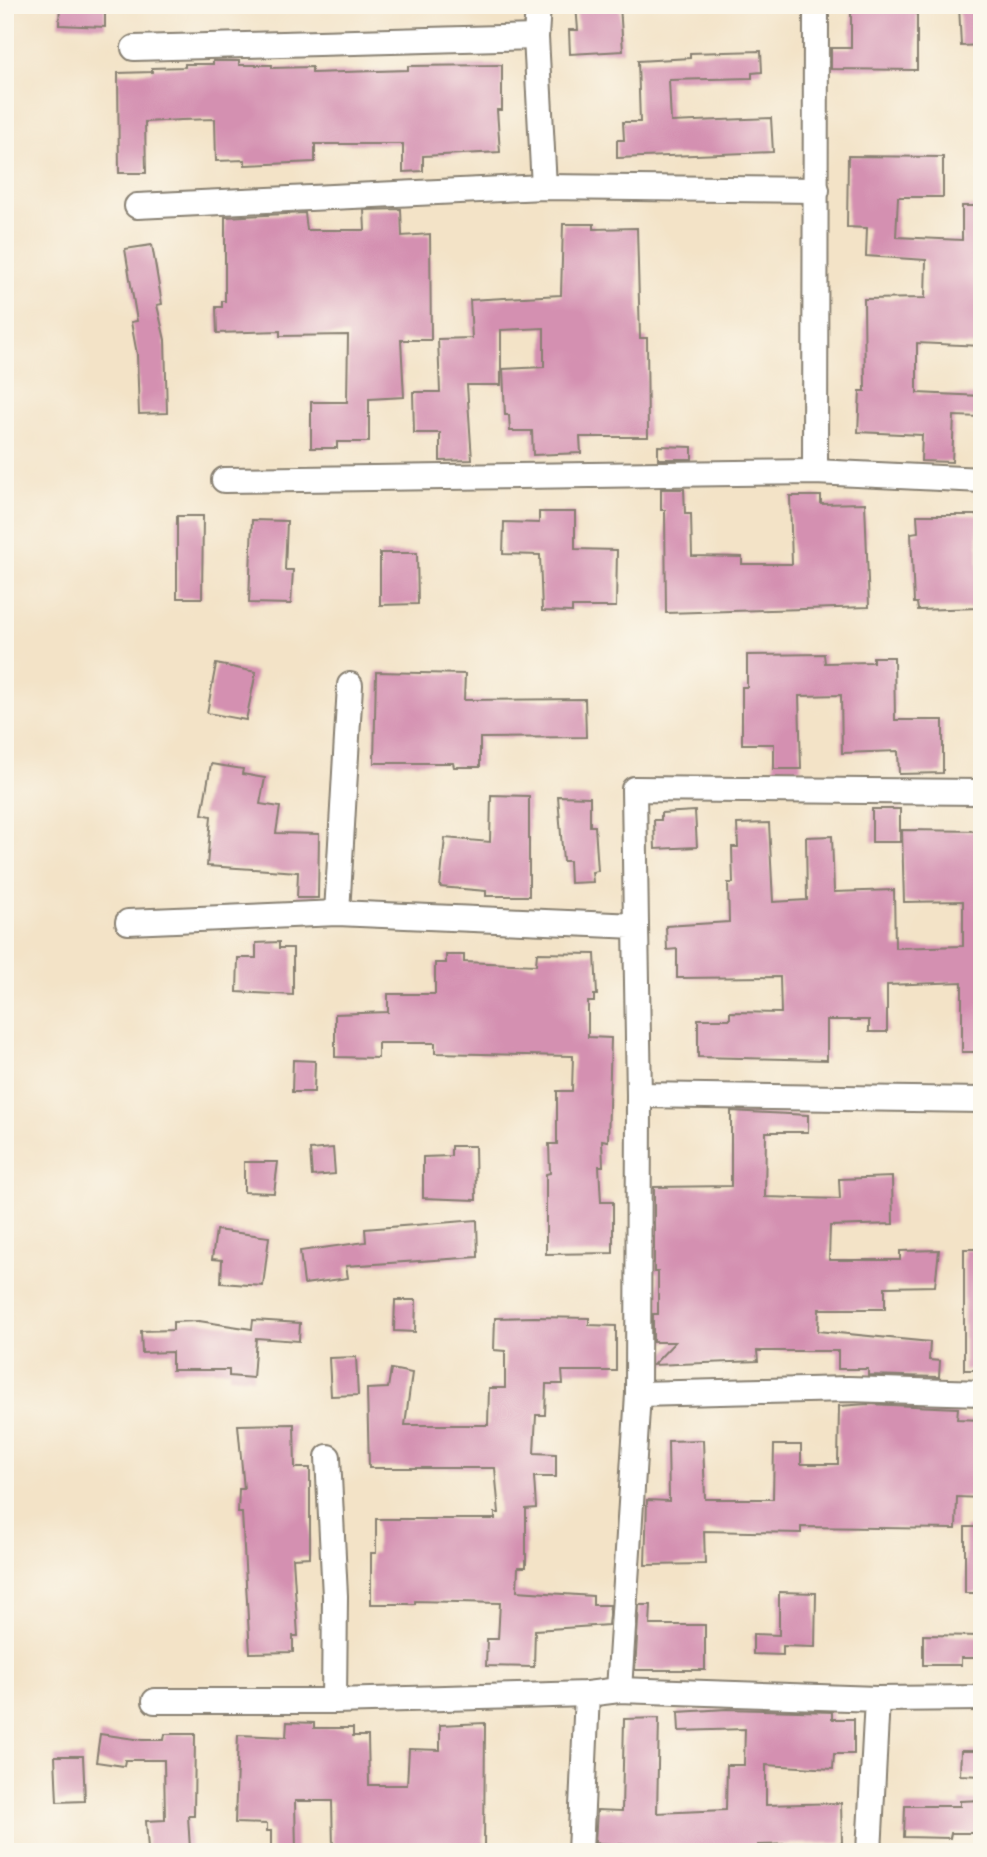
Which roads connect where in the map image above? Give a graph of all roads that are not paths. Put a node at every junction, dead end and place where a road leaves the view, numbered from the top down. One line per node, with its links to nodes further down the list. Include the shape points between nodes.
1 (538, 5): 3 (street)
2 (816, 5): 6 (street)
3 (536, 37): 4 (street); 5 (street)
4 (134, 48)
5 (544, 187): 6 (street); 7 (street)
6 (817, 190): 8 (street)
7 (137, 206)
8 (816, 472): 9 (street); 10 (street)
9 (224, 480)
10 (982, 480)
11 (350, 685): 13 (street)
12 (982, 792): 15 (street, via 634,789)
13 (337, 913): 14 (street); 15 (street)
14 (128, 922)
15 (636, 926): 16 (street)
16 (639, 1095): 17 (street); 19 (street)
17 (982, 1100)
18 (982, 1393): 19 (street, via 848,1389)
19 (638, 1394): 21 (street)
20 (328, 1457): 26 (street, via 335,1596)
21 (619, 1690): 22 (street); 24 (street)
22 (587, 1694): 26 (street); 27 (street)
23 (982, 1698): 24 (street)
24 (877, 1699): 28 (street)
25 (155, 1701): 26 (street)
26 (334, 1701)
27 (580, 1852)
28 (869, 1852)

